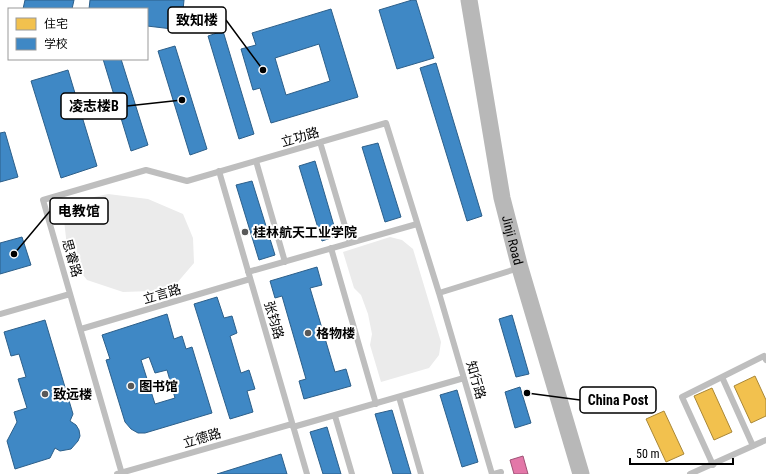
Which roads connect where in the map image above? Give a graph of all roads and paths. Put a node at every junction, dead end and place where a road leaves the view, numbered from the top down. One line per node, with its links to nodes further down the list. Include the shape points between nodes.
1 (469, 0): 10 (main road, Jinji Road, via 502,198)
2 (386, 123): 3 (lane, 立功路); 6 (lane, 知行路)
3 (320, 142): 4 (lane, 立功路); 7 (lane)
4 (256, 161): 5 (lane, 立功路); 9 (lane)
5 (219, 171): 11 (lane, 张钧路); 14 (lane, 思睿路, via 187,181 146,170 44,200)
6 (417, 224): 7 (lane); 13 (lane, 知行路)
7 (350, 243): 8 (lane)
8 (331, 248): 9 (lane); 21 (lane)
9 (285, 262): 11 (lane)
10 (520, 268): 13 (lane); 34 (main road, Jinji Road)
11 (248, 272): 12 (lane, 张钧路)
12 (250, 279): 16 (lane, 立言路); 23 (lane, 张钧路)
13 (439, 293): 19 (lane, 知行路)
14 (70, 294): 15 (lane); 16 (lane, 思睿路)
15 (0, 314)
16 (81, 329): 29 (lane, 思睿路)
17 (765, 357): 18 (lane)
18 (722, 377): 25 (lane); 26 (lane, via 682,397)
19 (464, 378): 20 (lane, 立德路); 33 (lane, 知行路)
20 (398, 397): 21 (lane, 立德路); 32 (lane)
21 (376, 404): 22 (lane, 立德路)
22 (335, 416): 23 (lane, 立德路); 31 (lane)
23 (293, 426): 29 (lane, 立德路); 30 (lane, 张钧路)
24 (766, 440): 25 (lane)
25 (753, 446): 26 (lane)
26 (713, 465): 28 (lane)
27 (501, 472): 33 (lane)
28 (704, 472): 35 (lane)
29 (120, 474)
30 (307, 474)
31 (352, 474)
32 (421, 474)
33 (493, 474)
34 (581, 474)
35 (690, 474)

